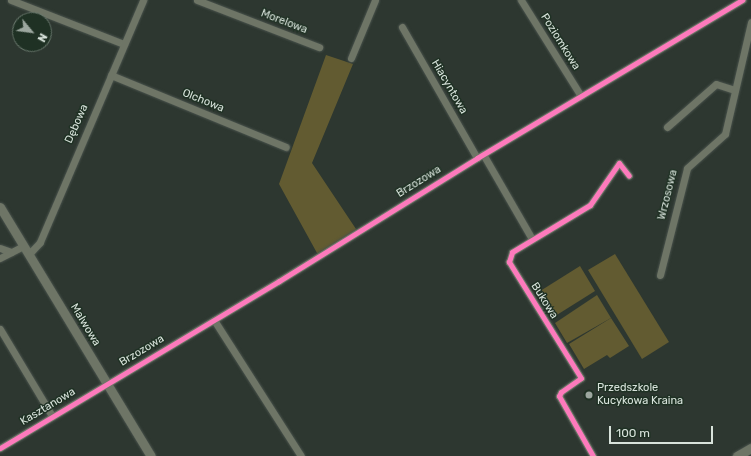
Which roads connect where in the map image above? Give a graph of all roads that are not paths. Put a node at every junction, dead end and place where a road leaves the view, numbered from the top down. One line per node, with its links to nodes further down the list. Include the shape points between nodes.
1 (11, 0): 9 (street)
2 (143, 0): 9 (street, Dębowa)
3 (197, 0): 10 (street, Morelowa)
4 (375, 0): 11 (street)
5 (521, 0): 14 (street, Poziomkowa)
6 (742, 0): 14 (street, Brzozowa)
7 (751, 22): 13 (street, Wrzosowa)
8 (402, 27): 17 (street, Hiacyntowa)
9 (124, 44): 12 (street, Dębowa)
10 (319, 47)
11 (350, 58)
12 (111, 75): 16 (street, Olchowa); 24 (street, Dębowa, via 40,242)
13 (735, 90): 15 (street, via 716,84); 26 (street, Wrzosowa, via 725,134 687,168)
14 (581, 96): 17 (street, Brzozowa)
15 (667, 127)
16 (286, 147)
17 (480, 156): 20 (street); 27 (street, Brzozowa)
18 (629, 176): 20 (street, Bukowa, via 620,163 590,205)
19 (0, 206): 21 (street, Malwowa)
20 (532, 239): 35 (street, Bukowa, via 512,252 510,262 581,378 559,396)
21 (24, 246): 23 (street); 24 (street, Malwowa)
22 (0, 248): 23 (street)
23 (11, 252): 25 (street)
24 (29, 254): 29 (street, Malwowa)
25 (0, 258)
26 (660, 275)
27 (214, 320): 29 (street, Brzozowa); 34 (street)
28 (0, 329): 30 (street)
29 (107, 384): 30 (street, Kasztanowa); 33 (street, Malwowa)
30 (52, 416): 31 (street, Kasztanowa)
31 (0, 448)
32 (751, 448): 36 (street)
33 (150, 456)
34 (301, 456)
35 (593, 456)
36 (737, 456)

